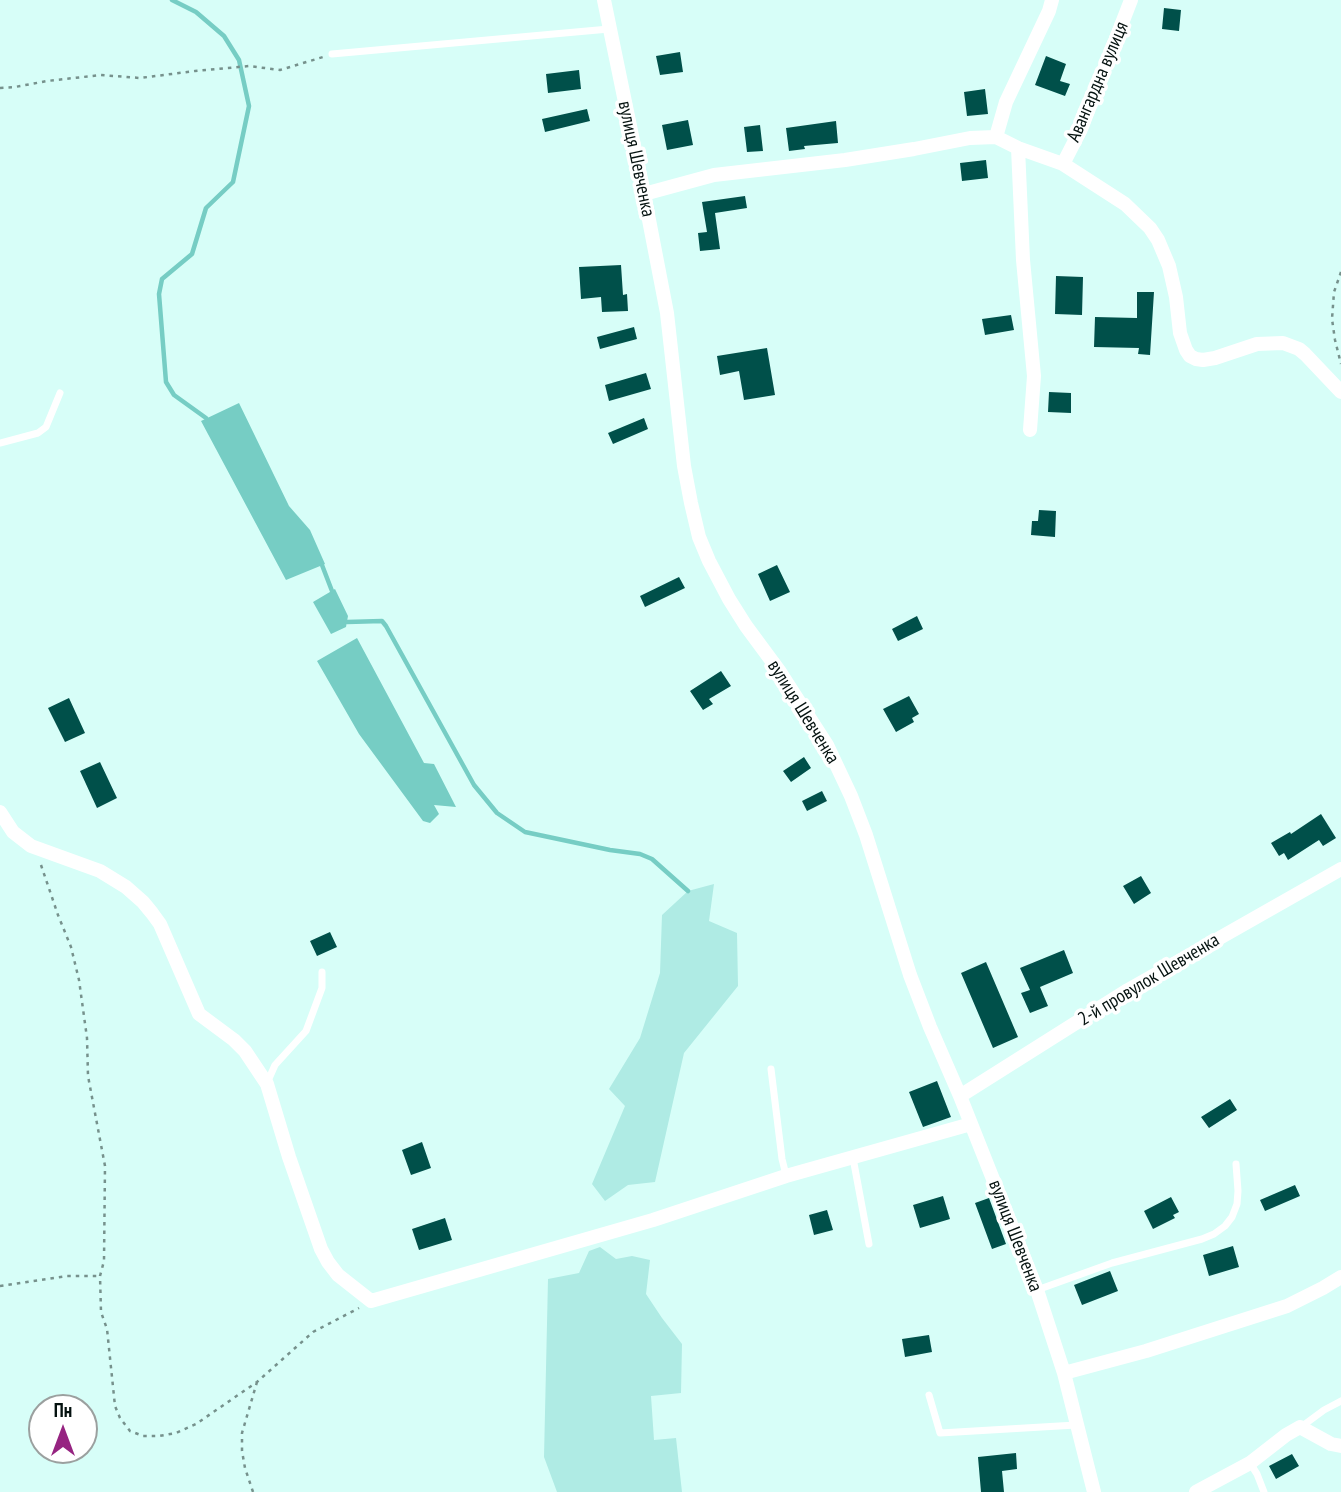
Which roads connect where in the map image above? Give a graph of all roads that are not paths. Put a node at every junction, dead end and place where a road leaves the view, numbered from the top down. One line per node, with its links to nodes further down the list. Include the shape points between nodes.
1 (604, 0): 4 (street, вулиця Шевченка)
2 (1052, 0): 6 (street, via 1006,102)
3 (1131, 0): 8 (street, Авангардна вулиця)
4 (609, 29): 5 (lane); 9 (street, вулиця Шевченка)
5 (332, 54)
6 (996, 137): 7 (street); 9 (street, via 714,175)
7 (1018, 148): 8 (street); 12 (street, via 1034,376)
8 (1063, 164): 11 (street, via 1125,204 1158,240 1169,265 1183,343 1190,356 1203,360 1257,344 1283,343 1305,354)
9 (644, 194): 19 (street, вулиця Шевченка, via 667,313 684,466 699,537 729,599 839,769 866,835 910,975)
10 (60, 393): 13 (lane, via 46,427)
11 (1341, 393)
12 (1030, 430)
13 (0, 443)
14 (0, 812): 18 (street, via 13,832 32,846 100,872 143,901 160,924 199,1014 245,1051)
15 (1341, 869): 19 (street, 2-й провулок Шевченка, via 1128,990)
16 (322, 972): 18 (lane, via 322,988 306,1031 275,1065)
17 (771, 1069): 23 (lane)
18 (267, 1084): 23 (street, via 321,1249 338,1275 371,1301 653,1220)
19 (960, 1096): 20 (street, вулиця Шевченка)
20 (971, 1124): 21 (street); 26 (street, вулиця Шевченка)
21 (853, 1157): 23 (street); 24 (lane)
22 (1236, 1164): 26 (lane, via 1237,1204 1232,1217 1214,1234)
23 (786, 1176)
24 (869, 1244)
25 (1341, 1277): 27 (street, via 1287,1306)
26 (1037, 1290): 27 (street, вулиця Шевченка)
27 (1064, 1373): 30 (street, вулиця Шевченка)
28 (929, 1395): 30 (lane, via 940,1433)
29 (1340, 1401): 31 (lane)
30 (1077, 1425): 34 (street, вулиця Шевченка)
31 (1300, 1427): 32 (street); 33 (street)
32 (1341, 1446)
33 (1250, 1463): 35 (street); 36 (lane)
34 (1093, 1492)
35 (1196, 1492)
36 (1264, 1492)

